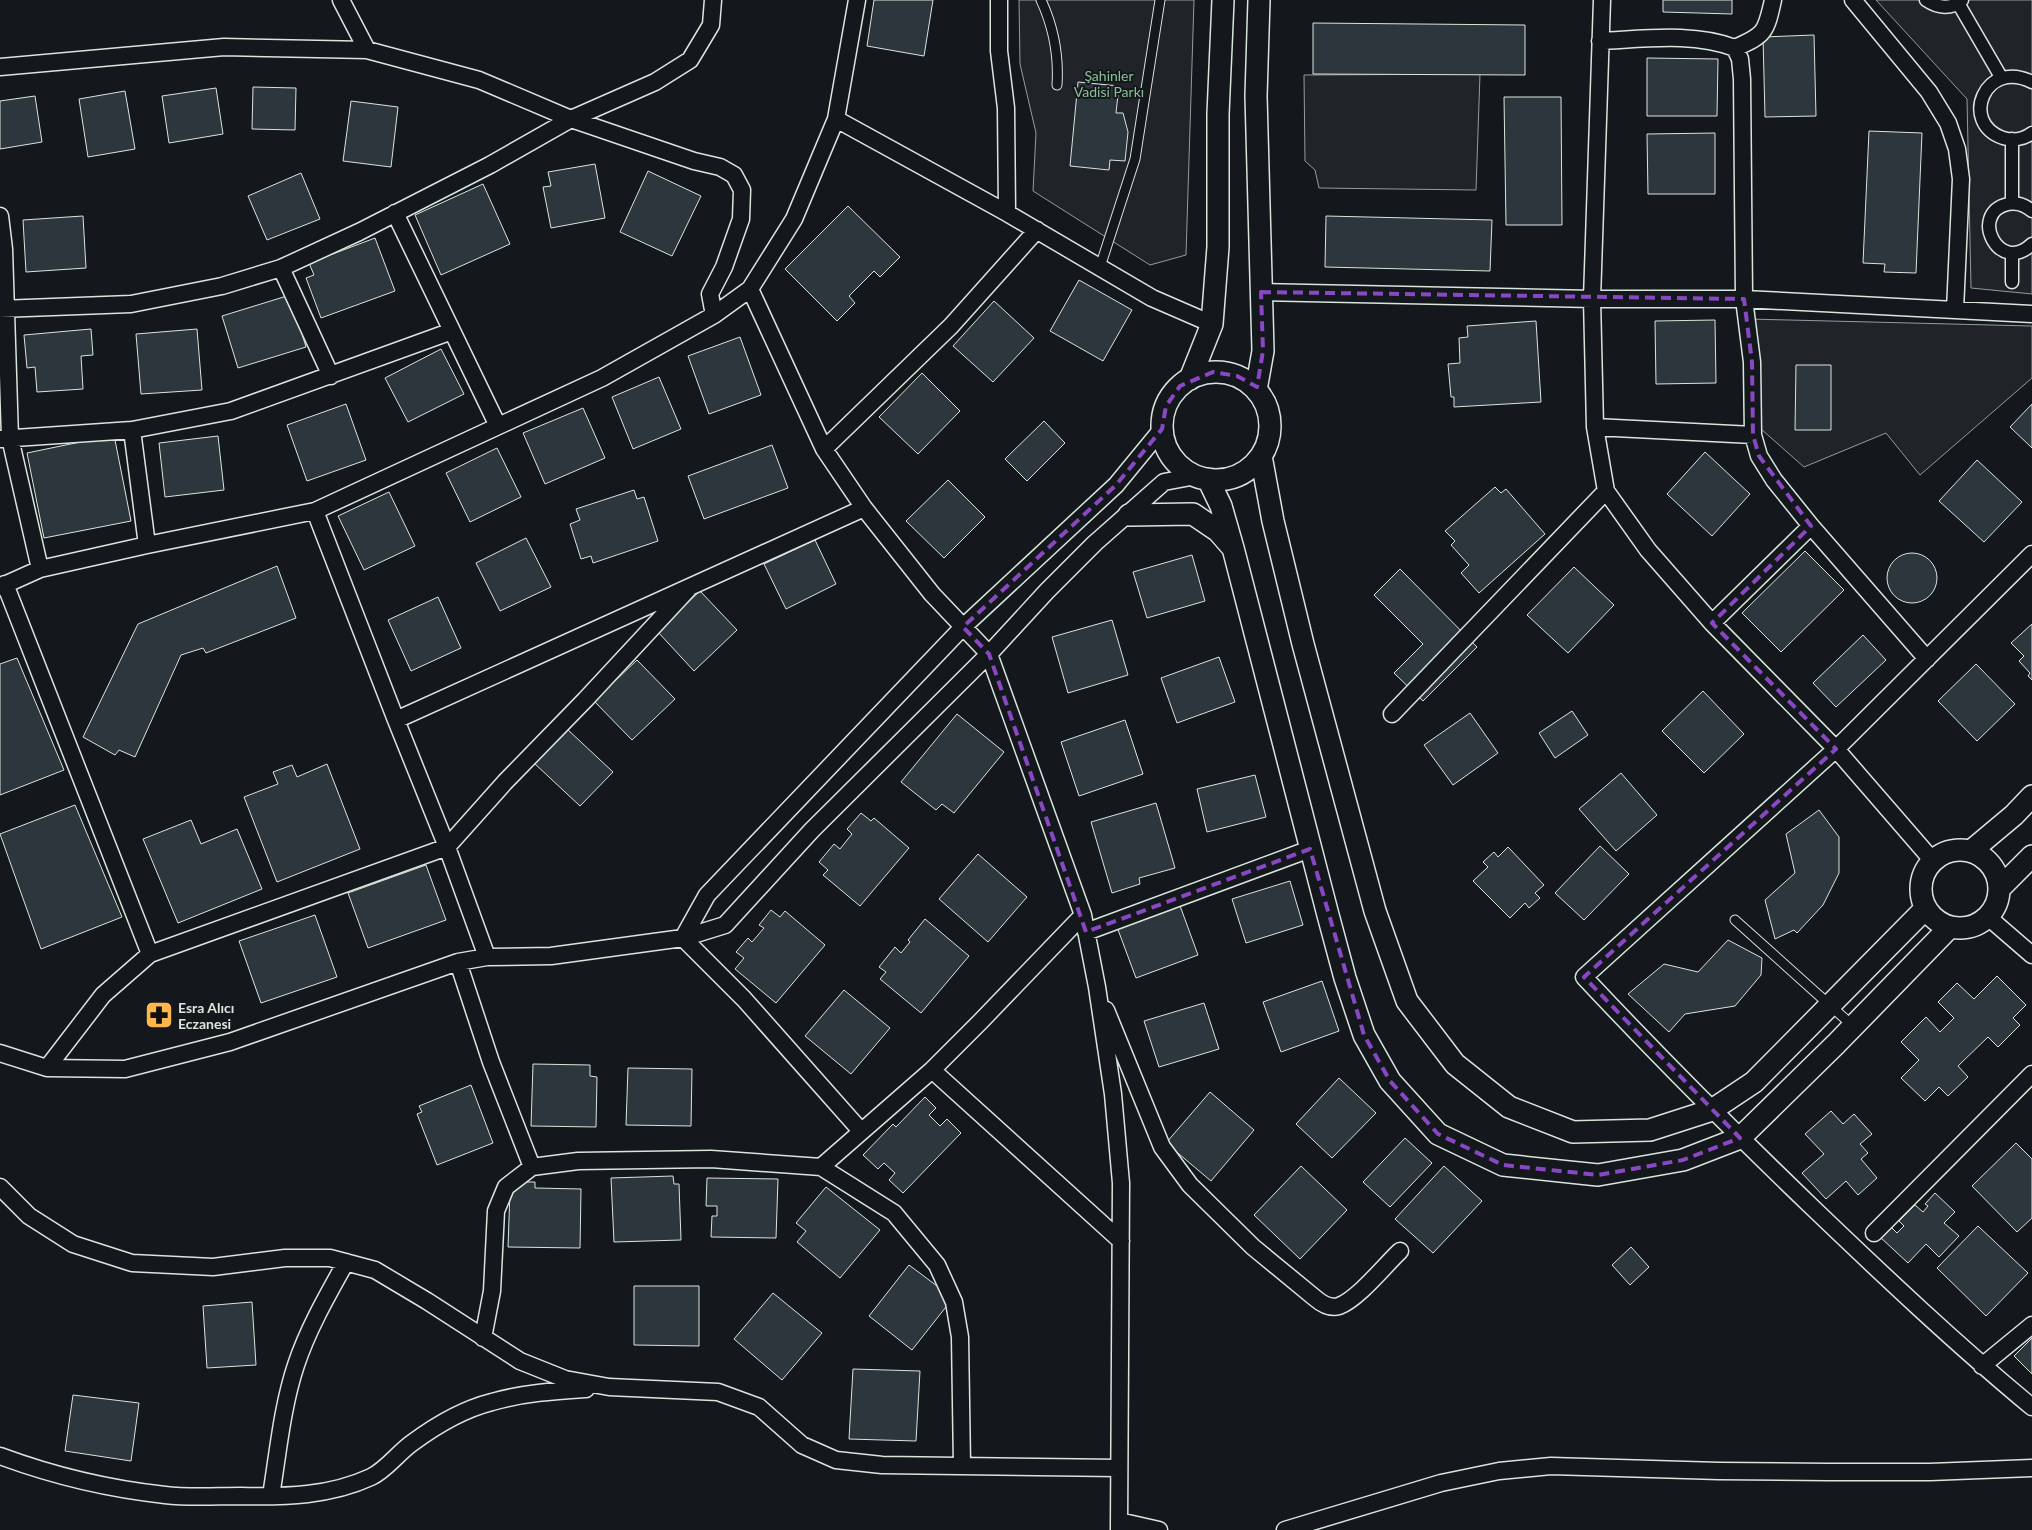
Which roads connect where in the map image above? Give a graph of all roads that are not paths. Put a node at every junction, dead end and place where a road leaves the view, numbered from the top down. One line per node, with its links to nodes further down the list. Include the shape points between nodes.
1 (340, 0): 16 (street)
2 (713, 0): 22 (street, via 711,25 690,60 655,82)
3 (857, 0): 21 (street)
4 (999, 0): 28 (street, via 999,51 1006,108)
5 (1041, 0): 20 (lane, via 1057,48)
6 (1160, 0): 33 (lane, via 1135,159)
7 (1223, 0): 44 (street, via 1218,114 1218,246)
8 (1259, 0): 37 (street, via 1256,96)
9 (1602, 0): 14 (street)
10 (1773, 0): 15 (street, via 1768,24 1758,38)
11 (1853, 0): 41 (street, via 1929,92 1948,124 1957,150 1960,179)
12 (1926, 0): 13 (street, via 1942,7)
13 (1960, 2): 18 (street)
14 (1600, 41): 15 (street, via 1699,40 1720,42); 38 (street)
15 (1735, 48): 39 (street, via 1742,79)
16 (367, 50): 17 (street, via 224,47); 22 (street, via 479,80)
17 (0, 66)
18 (2001, 77): 19 (street, via 2012,75); 24 (street, via 1985,90 1980,110 1988,129 1996,136)
19 (2032, 82)
20 (1057, 85)
21 (836, 119): 28 (street); 36 (street, via 794,219)
22 (571, 120): 27 (street); 43 (street, via 720,167 734,175 742,190 741,219 724,267 710,294)
23 (2032, 133): 24 (street)
24 (2012, 140): 25 (street)
25 (2012, 203): 26 (street); 32 (street, via 1997,209 1989,224 1992,240)
26 (2032, 211)
27 (395, 212): 34 (street); 45 (street)
28 (1006, 213): 30 (street)
29 (0, 216): 40 (street, via 4,249)
30 (1037, 230): 33 (street); 55 (street, via 951,326)
31 (2032, 244): 32 (street)
32 (2012, 253): 35 (street)
33 (1100, 267): 44 (street, via 1152,298)
34 (281, 268): 40 (street, via 222,286 131,304); 46 (street)
35 (2012, 282)
36 (750, 290): 43 (street); 55 (street)
37 (1262, 292): 38 (street); 48 (street, via 1263,351)
38 (1592, 298): 39 (street); 50 (street)
39 (1744, 298): 41 (street); 53 (street, via 1752,362)
40 (2, 309): 54 (street)
41 (1955, 310): 42 (street)
42 (2032, 314)
43 (714, 316): 49 (street, via 602,378)
44 (1212, 324): 47 (street)
45 (452, 331): 46 (street); 49 (street)
46 (331, 376): 52 (street, via 231,411)
47 (1190, 379): 48 (street, via 1207,373 1225,372); 51 (street, via 1172,395 1166,406)
48 (1256, 390): 56 (street, via 1264,399 1270,422 1270,434)
49 (498, 426): 60 (street)
50 (1595, 427): 53 (street); 58 (street)
51 (1162, 429): 57 (street, via 1169,452 1185,470); 70 (street, via 1116,484)
52 (132, 430): 54 (street); 63 (street)
53 (1753, 435): 62 (street, via 1759,456 1774,480)
54 (5, 439): 66 (street)
55 (824, 449): 59 (street)
56 (1260, 456): 57 (street, via 1243,473 1220,479); 101 (street, via 1303,644 1357,845 1375,911 1407,1001 1455,1064 1509,1108 1574,1132 1650,1130)
57 (1202, 477): 61 (street, via 1164,482); 64 (street, via 1221,506)
58 (1606, 491): 69 (street, via 1648,550); 73 (street)
59 (864, 508): 68 (street); 70 (street, via 932,594)
60 (315, 511): 63 (street); 74 (street)
61 (1128, 515): 64 (street, via 1193,514 1218,531); 71 (street, via 1047,591)
62 (1811, 526): 69 (street); 72 (street)
63 (147, 545): 66 (street)
64 (1233, 548): 78 (street)
65 (2032, 554): 72 (street)
66 (40, 569): 67 (street)
67 (3, 585): 90 (street)
68 (690, 587): 74 (street); 77 (street)
69 (1712, 623): 75 (street)
70 (963, 627): 71 (street); 89 (street, via 707,895)
71 (989, 654): 84 (street); 89 (street, via 812,830 725,925)
72 (1927, 660): 75 (street)
73 (1392, 714)
74 (396, 720): 77 (street)
75 (1836, 749): 81 (street); 101 (street, via 1584,977)
76 (2032, 796): 79 (street)
77 (447, 847): 90 (street); 92 (street)
78 (1310, 849): 88 (street); 103 (street, via 1364,1035 1390,1081 1438,1134 1503,1165 1598,1176 1683,1160)
79 (1971, 851): 81 (street, via 1950,851); 82 (street, via 1991,866)
80 (2032, 856): 82 (street)
81 (1933, 861): 83 (street, via 1926,869 1921,889)
82 (1999, 889): 85 (street, via 1998,900)
83 (1926, 908): 87 (street, via 1940,923); 95 (street)
84 (1083, 915): 88 (street); 99 (street)
85 (1988, 917): 87 (street, via 1970,927); 91 (street)
86 (1735, 920): 95 (lane)
87 (1950, 927): 96 (street)
88 (1086, 932): 94 (street)
89 (683, 938): 92 (street, via 551,956); 102 (street, via 744,999)
90 (150, 954): 98 (street, via 103,996)
91 (2032, 955)
92 (487, 957): 93 (street)
93 (458, 962): 98 (street, via 230,1042 125,1069); 105 (street, via 491,1062)
94 (1097, 987): 108 (street, via 1112,1094 1120,1183); 109 (street, via 1162,1147 1190,1185 1253,1247 1324,1305 1338,1307 1352,1299)
95 (1829, 1006): 96 (lane); 101 (street, via 1754,1082)
96 (1854, 1026): 103 (street)
97 (0, 1053): 98 (street)
98 (47, 1068)
99 (932, 1070): 102 (street); 108 (street)
100 (2032, 1074): 107 (street)
101 (1712, 1110): 103 (street)
102 (861, 1131): 104 (street)
103 (1740, 1138): 113 (street)
104 (821, 1167): 105 (street, via 711,1159 578,1161); 117 (street, via 894,1213 937,1264 954,1302 960,1337)
105 (532, 1168): 112 (street, via 506,1187 496,1211 492,1291)
106 (0, 1187): 110 (street, via 29,1216 73,1244 132,1263 213,1267 285,1258 330,1258)
107 (1874, 1233)
108 (1121, 1241): 118 (street)
109 (1400, 1251)
110 (346, 1262): 112 (street, via 375,1270); 120 (street, via 314,1319 296,1366)
111 (2032, 1325): 113 (street)
112 (483, 1338): 114 (street, via 520,1361 565,1379)
113 (1982, 1366): 115 (street)
114 (609, 1387): 117 (street, via 718,1392 759,1407 802,1445 836,1460 882,1465); 120 (street, via 540,1392 492,1402 451,1419 411,1444 374,1476 344,1488)
115 (2032, 1407)
116 (0, 1456): 120 (street, via 38,1470 95,1484 167,1496)
117 (962, 1466): 118 (street)
118 (1119, 1468): 121 (street)
119 (2032, 1468): 123 (street, via 1828,1472 1551,1466 1499,1471 1441,1483)
120 (271, 1496)
121 (1119, 1525): 122 (street)
122 (1159, 1530)
123 (1285, 1530)

